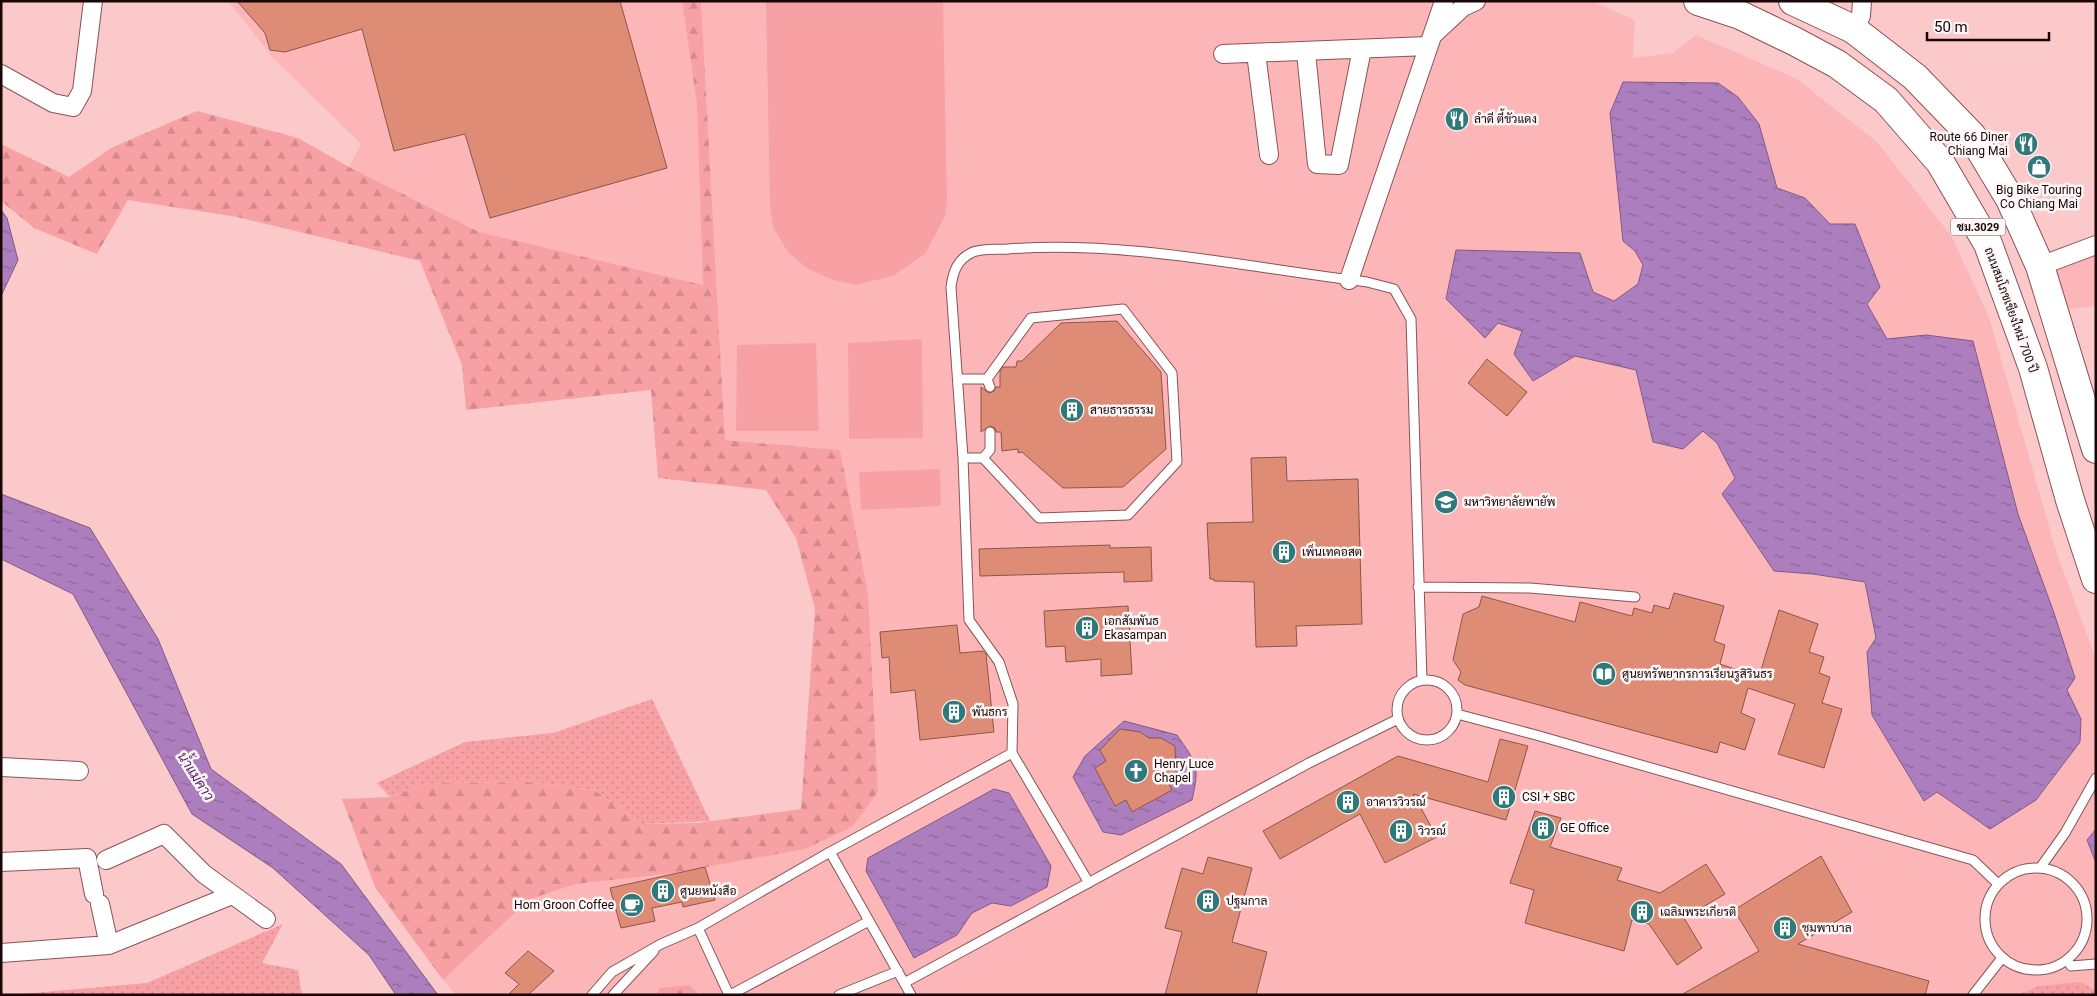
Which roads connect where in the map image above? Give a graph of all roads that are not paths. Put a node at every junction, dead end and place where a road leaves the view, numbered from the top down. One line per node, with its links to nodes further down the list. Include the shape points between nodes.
1 (93, 1): 13 (street, via 82,91 73,107 53,103)
2 (1444, 1): 8 (street)
3 (1476, 1): 8 (street, via 1463,7)
4 (1698, 1): 23 (main road, ถนนสมโภชเชียงใหม่ 700 ปี / ชม.3029, via 1740,15 1837,64 1886,100 1940,162 1988,244 2033,368)
5 (1793, 1): 7 (main road, ชม.3029)
6 (1862, 1): 7 (street, via 1861,16)
7 (1853, 29): 16 (main road, ชม.3029, via 1916,77 1972,136 2010,199)
8 (1430, 41): 9 (street); 17 (street)
9 (1362, 49): 10 (street); 10 (street, via 1340,166 1317,164)
10 (1306, 52): 11 (street)
11 (1256, 53): 12 (street); 14 (street)
12 (1223, 54)
13 (1, 74)
14 (1269, 156)
15 (2096, 245): 16 (street)
16 (2040, 266): 20 (main road, ชม.3029)
17 (1349, 280): 18 (lane, via 1118,249 1032,247 972,252 960,260 951,287); 24 (lane, via 1394,289 1411,319)
18 (959, 379): 21 (lane); 22 (lane, via 988,383 1031,318 1123,309 1172,373 1177,462 1128,515 1039,518)
19 (990, 432): 22 (lane, via 990,450)
20 (2096, 450)
21 (963, 458): 22 (lane); 29 (lane, via 969,620 999,662 1013,704)
22 (983, 458)
23 (2096, 579)
24 (1418, 587): 25 (lane, via 1530,588); 26 (lane)
25 (1636, 597)
26 (1422, 680): 27 (lane, via 1436,681 1448,688 1456,700); 28 (lane, via 1401,694 1397,706)
27 (1458, 714): 28 (lane, via 1448,732 1430,740 1410,735); 38 (lane, via 1973,860)
28 (1398, 719): 37 (lane)
29 (1012, 754): 33 (lane); 37 (lane)
30 (1, 767): 31 (street)
31 (79, 771)
32 (2096, 778): 36 (lane, via 2065,833)
33 (830, 852): 41 (lane); 42 (lane)
34 (106, 860): 39 (street, via 164,834 204,874)
35 (1, 862): 46 (street, via 87,858)
36 (2040, 868): 38 (lane, via 2012,874); 43 (lane, via 2060,874 2083,897 2088,914)
37 (1089, 883): 52 (lane)
38 (1998, 884): 48 (lane, via 1988,899 1984,916 1992,948)
39 (232, 895): 40 (street); 46 (street)
40 (266, 919)
41 (869, 921): 51 (lane); 55 (lane)
42 (698, 928): 45 (lane); 55 (lane)
43 (2086, 935): 44 (lane); 49 (lane, via 2077,951)
44 (2096, 935)
45 (661, 944): 53 (lane, via 612,972); 54 (lane)
46 (109, 945): 47 (street)
47 (1, 953)
48 (2002, 958): 49 (lane, via 2021,969 2038,971 2053,968); 58 (lane)
49 (2067, 960): 50 (lane, via 2071,966)
50 (2096, 964)
51 (898, 971): 52 (lane); 56 (lane)
52 (904, 982): 57 (lane)
53 (592, 995)
54 (613, 995)
55 (729, 995)
56 (839, 995)
57 (911, 995)
58 (1973, 995)

